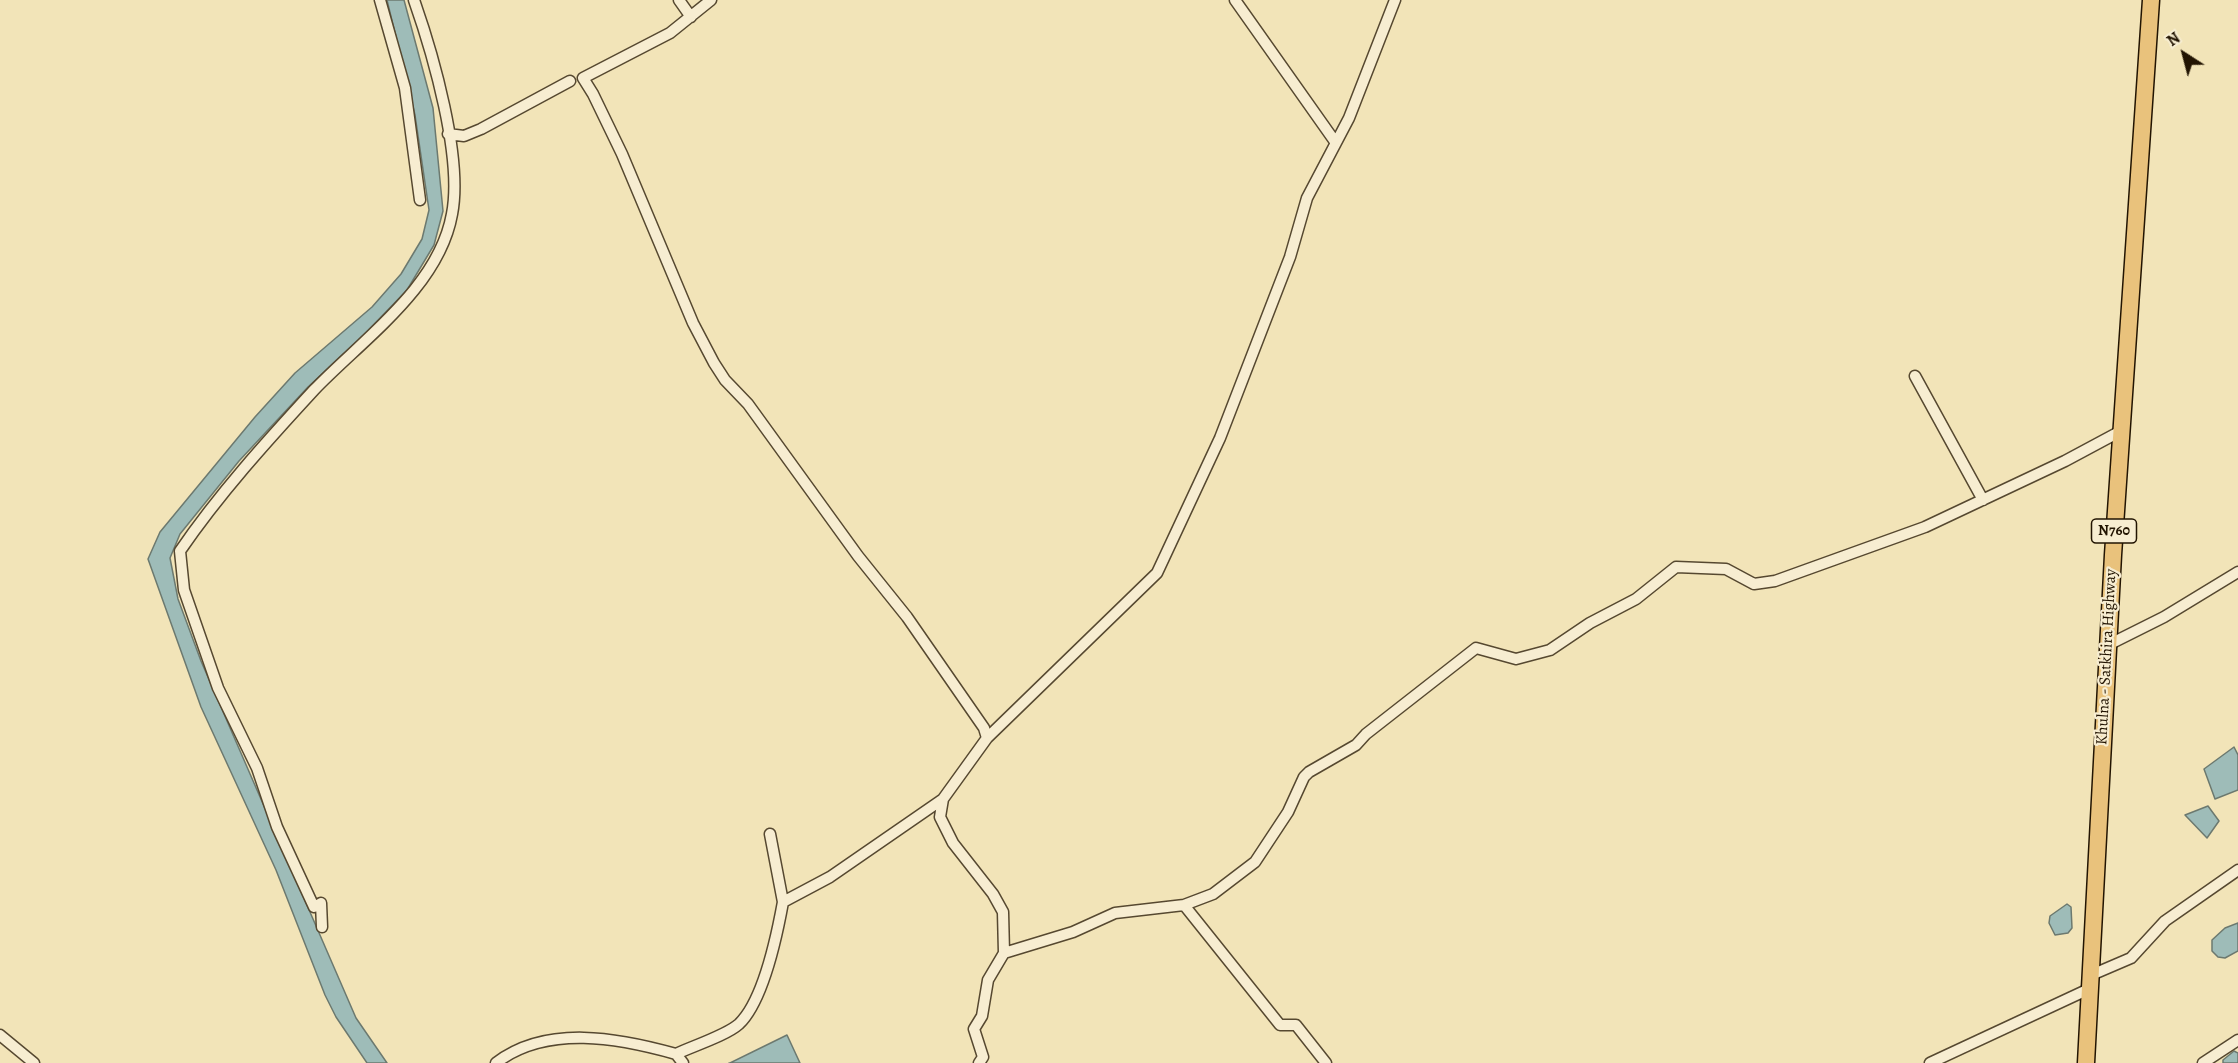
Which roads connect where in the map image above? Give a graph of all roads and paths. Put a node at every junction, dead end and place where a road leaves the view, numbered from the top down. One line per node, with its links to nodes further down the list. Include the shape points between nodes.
1 (380, 0): 12 (street, via 405,88)
2 (414, 0): 10 (street, via 433,55)
3 (680, 0): 8 (street)
4 (711, 0): 8 (street)
5 (1235, 0): 11 (street)
6 (1395, 0): 11 (street)
7 (2151, 0): 14 (highway, Khulna - Satkhira Highway / N760)
8 (691, 17): 18 (street, via 670,33 583,78 622,154 693,323 714,363 908,617)
9 (570, 81): 10 (street, via 482,129 464,136)
10 (448, 134): 24 (street, via 454,183 452,214 437,256 403,303 258,452 180,551 184,590 218,688 314,907 321,903)
11 (1336, 143): 18 (street, via 1307,198 1290,257 1220,438 1157,573)
12 (420, 200)
13 (1916, 376): 15 (street)
14 (2121, 431): 15 (street); 17 (highway, Khulna - Satkhira Highway / N760)
15 (1983, 500): 23 (street, via 1924,527 1775,581 1754,584 1726,569 1676,567 1636,599 1550,650 1532,656 1516,659 1476,648 1356,745 1309,772 1255,862 1213,894)
16 (2238, 572): 17 (street, via 2164,617)
17 (2108, 645): 26 (highway, Khulna - Satkhira Highway / N760)
18 (987, 738): 19 (street)
19 (943, 799): 22 (street, via 830,877); 25 (street, via 940,817 953,843 1003,912)
20 (770, 834): 22 (street)
21 (2238, 870): 26 (street, via 2165,921 2131,958)
22 (783, 902): 29 (street, via 775,944 750,1010 738,1025)
23 (1184, 905): 25 (street, via 1115,913 1072,932); 33 (street, via 1280,1025 1296,1025)
24 (322, 927)
25 (1004, 953): 32 (street, via 988,980 982,1016 974,1029 983,1057)
26 (2089, 983): 34 (street); 35 (highway, Khulna - Satkhira Highway / N760)
27 (0, 1035): 30 (street)
28 (2238, 1040): 36 (street)
29 (680, 1058): 31 (street, via 609,1040 566,1037 511,1052)
30 (34, 1063)
31 (496, 1063)
32 (979, 1063)
33 (1326, 1063)
34 (1930, 1063)
35 (2086, 1063)
36 (2204, 1063)

